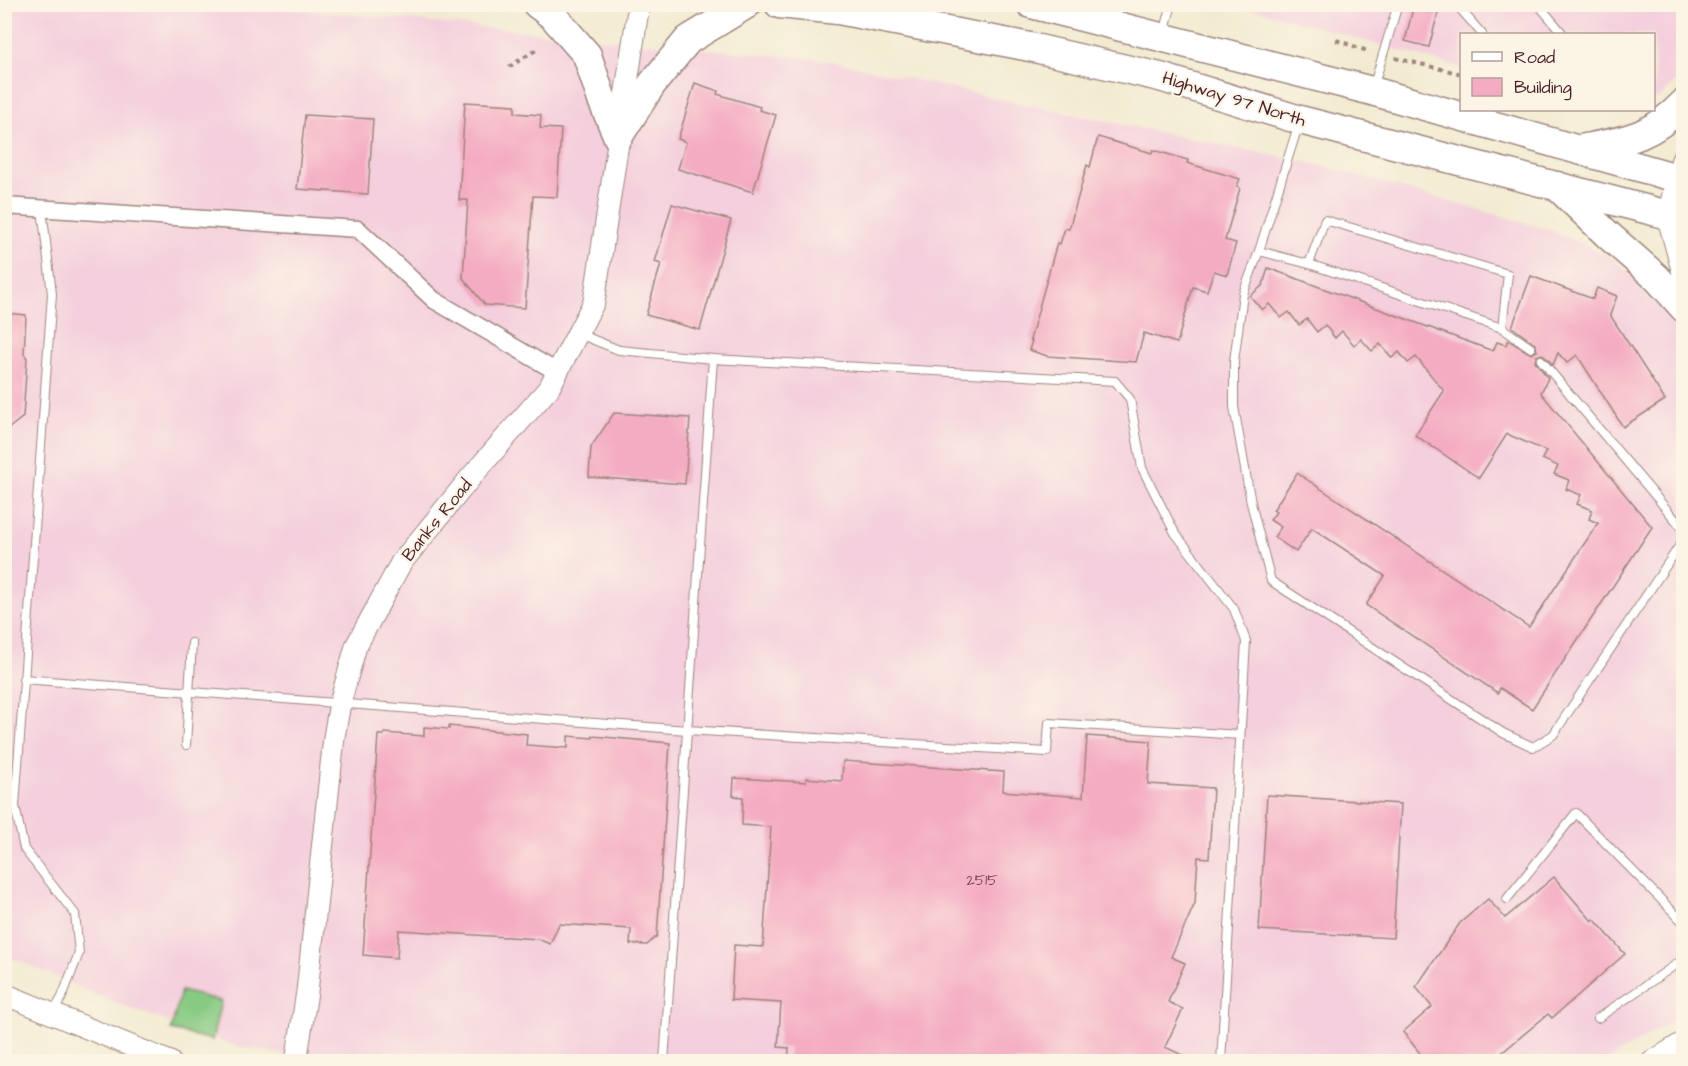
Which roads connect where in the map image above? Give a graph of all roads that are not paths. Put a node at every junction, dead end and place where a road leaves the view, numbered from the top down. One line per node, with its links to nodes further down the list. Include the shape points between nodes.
1 (537, 4): 18 (highway, via 554,16 587,55)
2 (639, 4): 18 (street, Banks Road)
3 (747, 4): 18 (highway, via 688,40 652,84)
4 (779, 4): 17 (highway, Highway 97 North, via 838,10 1030,47 1160,77)
5 (1031, 4): 14 (highway, Highway 97 North)
6 (1172, 4): 14 (lane)
7 (1309, 4): 8 (lane)
8 (1320, 4)
9 (1398, 4): 15 (lane)
10 (1456, 4): 12 (lane)
11 (1538, 4): 13 (lane)
12 (1481, 33)
13 (1562, 33)
14 (1163, 39): 15 (highway, Highway 97 North)
15 (1372, 91): 19 (highway, Highway 97 North, via 1498,123)
16 (1683, 103): 19 (highway, via 1650,132)
17 (1300, 120): 21 (highway, Highway 97 North); 25 (lane)
18 (618, 137): 30 (street, Banks Road, via 594,302)
19 (1576, 149): 20 (highway, Highway 97 North)
20 (1682, 172): 24 (main road)
21 (1556, 185): 24 (highway, Highway 97 North); 28 (highway, via 1657,278)
22 (4, 206): 23 (street)
23 (42, 208): 34 (street, via 358,229 434,300); 38 (lane, via 52,294)
24 (1676, 218): 27 (main road)
25 (1259, 251): 26 (lane); 36 (lane, via 1243,294 1234,361 1234,407 1251,503 1271,581 1503,733 1533,747 1553,735)
26 (1309, 264): 29 (lane); 29 (lane, via 1325,220 1508,273)
27 (1683, 271)
28 (1683, 308)
29 (1502, 328): 31 (lane)
30 (578, 333): 32 (lane, via 619,350); 34 (street, Banks Road)
31 (1531, 348)
32 (713, 358): 41 (lane); 42 (lane, via 1115,381 1130,399 1147,478 1175,533 1234,609 1246,641)
33 (1541, 360): 35 (lane)
34 (557, 372): 40 (street, Banks Road, via 549,388 401,563 356,646)
35 (1683, 530)
36 (1683, 539)
37 (192, 643): 39 (lane)
38 (23, 679): 39 (lane); 48 (lane, via 15,806 24,849 75,914 79,953)
39 (189, 692): 40 (lane); 43 (lane)
40 (340, 703): 41 (lane); 52 (street, Banks Road)
41 (687, 730): 42 (lane, via 1047,752 1049,723); 53 (lane)
42 (1240, 735): 54 (lane)
43 (186, 745)
44 (1507, 899): 45 (lane, via 1576,813)
45 (1683, 924)
46 (1683, 959): 49 (lane)
47 (4, 994): 48 (street)
48 (52, 1014): 51 (street)
49 (1599, 1018)
50 (1683, 1042): 55 (street)
51 (170, 1062)
52 (296, 1062)
53 (663, 1062)
54 (1221, 1062)
55 (1652, 1062)

